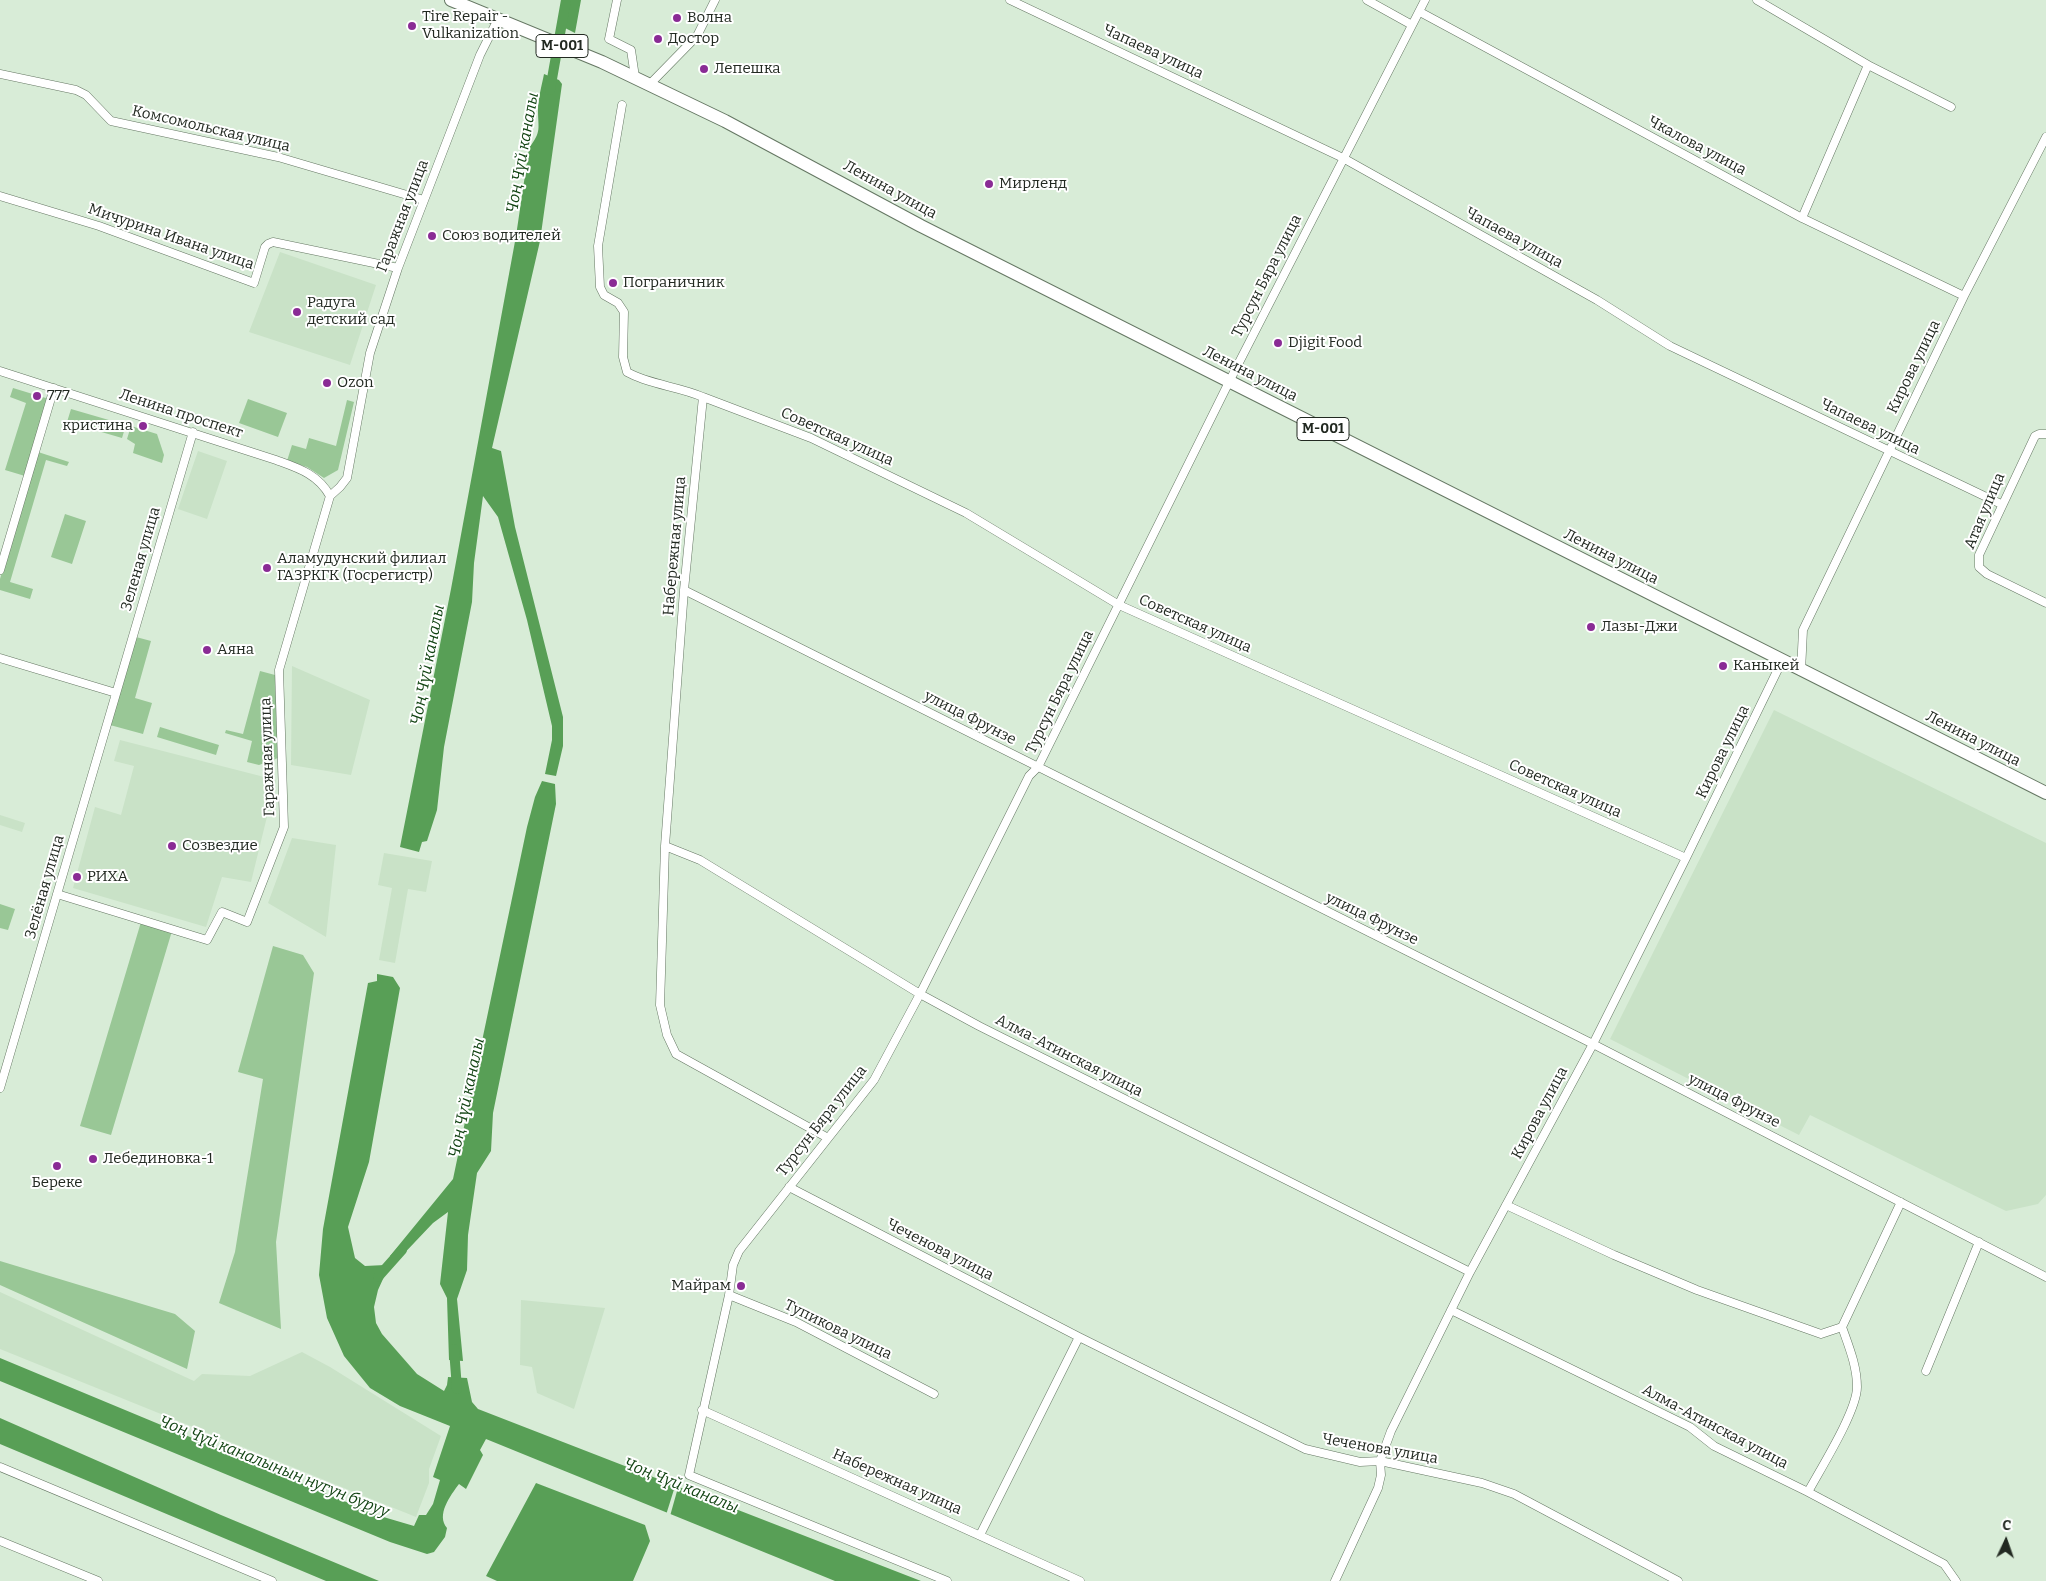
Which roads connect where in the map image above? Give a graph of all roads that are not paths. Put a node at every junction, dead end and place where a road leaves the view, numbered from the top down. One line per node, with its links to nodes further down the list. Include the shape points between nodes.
1 (451, 0): 9 (main road, М-001)
2 (617, 0): 13 (street, via 609,39 631,50)
3 (715, 0): 14 (street, via 697,36)
4 (1010, 0): 18 (street, Чапаева улица)
5 (1367, 0): 10 (street)
6 (1425, 0): 8 (street, Турсун Бяра улица)
7 (1757, 0): 11 (street)
8 (1420, 12): 10 (street, Турсун Бяра улица); 21 (street, Чкалова улица)
9 (498, 19): 13 (main road, Ленина улица / М-001); 20 (street, Гаражная улица, via 480,55)
10 (1412, 26): 18 (street, Турсун Бяра улица)
11 (1868, 65): 16 (street); 21 (street)
12 (0, 74): 20 (street, Комсомольская улица, via 76,90 111,121 278,157)
13 (635, 77): 14 (main road, Ленина улица / М-001)
14 (650, 84): 25 (main road, Ленина улица / М-001, via 930,231)
15 (622, 105): 27 (street, via 598,246 600,287 604,295 618,303 624,312 623,357 627,372)
16 (1951, 107)
17 (2046, 137): 23 (street, Кирова улица)
18 (1343, 158): 25 (street, Турсун Бяра улица); 30 (street, Чапаева улица, via 1597,300 1670,346)
19 (0, 196): 22 (street, Мичурина Ивана улица, via 99,226 254,283 264,247 273,242)
20 (424, 200): 22 (street, Гаражная улица)
21 (1802, 218): 23 (street, Чкалова улица)
22 (398, 268): 31 (street, Гаражная улица, via 370,353 347,478)
23 (1964, 296): 30 (street, Кирова улица)
24 (0, 371): 26 (street, Ленина проспект)
25 (1229, 382): 36 (street, Турсун Бяра улица); 38 (main road, Ленина улица / М-001)
26 (54, 388): 28 (street, Ленина проспект); 33 (street)
27 (703, 397): 34 (street, Набережная улица); 36 (street, Советская улица, via 811,438 966,512)
28 (193, 432): 31 (street, Ленина проспект, via 305,471 320,481); 40 (street, Зеленая улица)
29 (2046, 434): 32 (street, Атая улица, via 2035,436)
30 (1888, 451): 32 (street, Чапаева улица); 39 (street, Кирова улица, via 1803,630)
31 (330, 496): 45 (street, Гаражная улица, via 279,670 284,827 247,922 222,912 207,940)
32 (2001, 504): 35 (street, Атая улица, via 1978,555 1979,567)
33 (0, 570)
34 (684, 590): 41 (street, улица Фрунзе); 43 (street, Набережная улица)
35 (2046, 603)
36 (1119, 605): 41 (street, Турсун Бяра улица); 44 (street, Советская улица)
37 (0, 658): 40 (street)
38 (1782, 661): 39 (main road, Ленина улица / М-001); 44 (street, Кирова улица)
39 (1801, 671): 42 (main road, Ленина улица / М-001)
40 (116, 693): 45 (street, Зелёная улица)
41 (1038, 767): 46 (street, Турсун Бяра улица, via 1028,776); 47 (street, улица Фрунзе)
42 (2046, 793)
43 (665, 846): 46 (street, Алма-Атинская улица, via 700,860); 49 (street, Набережная улица, via 660,1005 667,1035 676,1054)
44 (1686, 858): 47 (street, Кирова улица)
45 (57, 894): 48 (street, Зелёная улица)
46 (920, 994): 49 (street, Турсун Бяра улица, via 874,1080); 54 (street, Алма-Атинская улица)
47 (1593, 1044): 51 (street, улица Фрунзе); 52 (street, Кирова улица)
48 (0, 1088)
49 (828, 1138): 50 (street, Турсун Бяра улица)
50 (789, 1187): 56 (street, Турсун Бяра улица, via 738,1251); 59 (street, Чеченова улица)
51 (1901, 1202): 53 (street, улица Фрунзе); 58 (street)
52 (1506, 1204): 54 (street, Кирова улица); 58 (street, via 1697,1290 1821,1334)
53 (1979, 1242): 55 (street, улица Фрунзе); 60 (street)
54 (1470, 1272): 57 (street, Кирова улица)
55 (2046, 1277)
56 (729, 1295): 61 (street, Тупикова улица, via 796,1322); 62 (street, Турсун Бяра улица)
57 (1451, 1310): 63 (street, Кирова улица, via 1391,1431); 65 (street, Алма-Атинская улица, via 1690,1427 1714,1446)
58 (1842, 1328): 65 (street, via 1854,1361 1857,1388 1851,1412)
59 (1079, 1337): 63 (street, Чеченова улица, via 1305,1449 1360,1462); 66 (street)
60 (1926, 1371)
61 (934, 1394)
62 (702, 1410): 66 (street, Набережная улица); 70 (street, Турсун Бяра улица, via 688,1475)
63 (1380, 1461): 72 (street, Кирова улица, via 1378,1488); 73 (street, Чеченова улица, via 1514,1494)
64 (0, 1467): 69 (street)
65 (1808, 1492): 74 (street, Алма-Атинская улица, via 1944,1564)
66 (980, 1534): 71 (street, Набережная улица)
67 (0, 1541): 68 (street)
68 (98, 1581)
69 (272, 1581)
70 (947, 1581)
71 (1080, 1581)
72 (1335, 1581)
73 (1678, 1581)
74 (1956, 1581)

